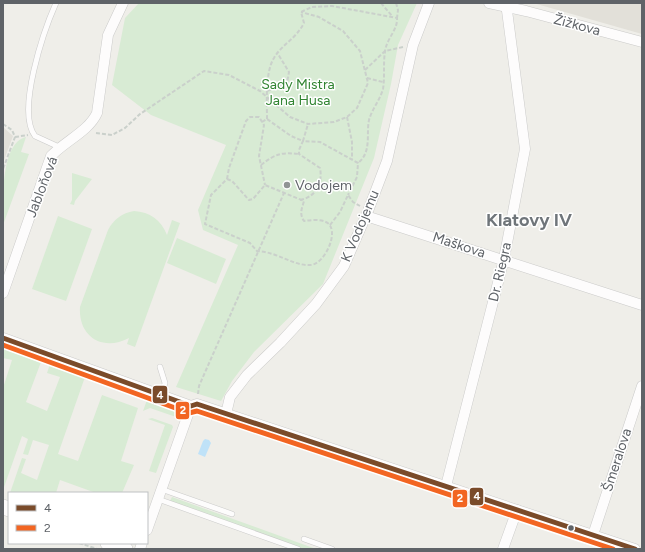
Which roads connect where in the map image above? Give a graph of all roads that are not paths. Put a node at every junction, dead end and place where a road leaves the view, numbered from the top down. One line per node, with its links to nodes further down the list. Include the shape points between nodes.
1 (56, 3): 7 (lane, via 41,39 31,86 29,123 38,139)
2 (123, 3): 7 (street, Jabloňová, via 108,35 94,120)
3 (429, 3): 8 (street, K Vodojemu, via 414,45 387,161)
4 (489, 3): 5 (street, Žižkova)
5 (506, 5): 6 (street, Žižkova); 9 (street, Dr. Riegra, via 525,149)
6 (642, 42)
7 (59, 147): 10 (street, Jabloňová, via 51,156)
8 (367, 214): 9 (street, Maškova); 17 (street, K Vodojemu, via 344,266 316,304 246,376 230,397)
9 (504, 259): 11 (street, Maškova); 18 (street, Dr. Riegra)
10 (3, 293)
11 (642, 305)
12 (3, 338): 15 (street)
13 (160, 367): 15 (lane, via 165,383)
14 (642, 386): 23 (street, Šmeralova)
15 (162, 396): 16 (street)
16 (194, 405): 17 (street); 19 (street)
17 (226, 414): 18 (street)
18 (446, 486): 20 (street)
19 (160, 494): 21 (lane); 22 (street); 27 (lane)
20 (517, 510): 23 (street); 29 (street)
21 (232, 514)
22 (148, 527)
23 (593, 535): 30 (street)
24 (304, 539): 28 (lane)
25 (111, 544): 26 (main road)
26 (125, 549)
27 (298, 549)
28 (332, 549)
29 (503, 549)
30 (635, 549)

